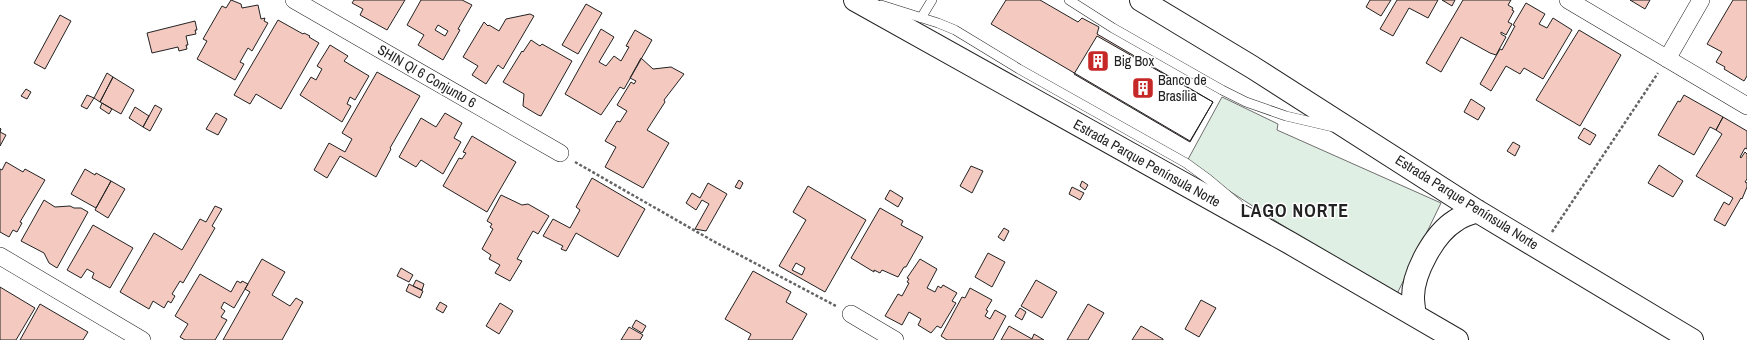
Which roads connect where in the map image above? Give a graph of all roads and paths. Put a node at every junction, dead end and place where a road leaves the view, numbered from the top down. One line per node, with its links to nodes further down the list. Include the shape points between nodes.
1 (294, 0): 13 (street, SHIN QI 6 Conjunto 6)
2 (855, 0): 15 (main road, Estrada Parque Península Norte)
3 (866, 0): 9 (lane)
4 (932, 0): 9 (lane)
5 (1069, 0): 12 (lane, via 1113,28 1246,102 1286,116)
6 (1141, 0): 12 (main road, Estrada Parque Península Norte)
7 (1568, 0): 10 (street)
8 (1701, 0): 10 (street)
9 (921, 18): 15 (lane, via 955,30 1186,163)
10 (1667, 59): 11 (street); 16 (path)
11 (1747, 106)
12 (1354, 131): 14 (main road, Estrada Parque Península Norte)
13 (560, 153): 18 (path, via 712,241)
14 (1477, 211): 16 (main road, Estrada Parque Península Norte); 19 (main road, via 1455,220 1430,246 1414,286)
15 (1290, 243): 19 (main road, Estrada Parque Península Norte)
16 (1540, 249): 23 (main road, Estrada Parque Península Norte)
17 (0, 256): 20 (street)
18 (851, 314): 21 (street)
19 (1415, 315): 22 (main road, Estrada Parque Península Norte)
20 (142, 340)
21 (895, 340)
22 (1457, 340)
23 (1692, 340)

